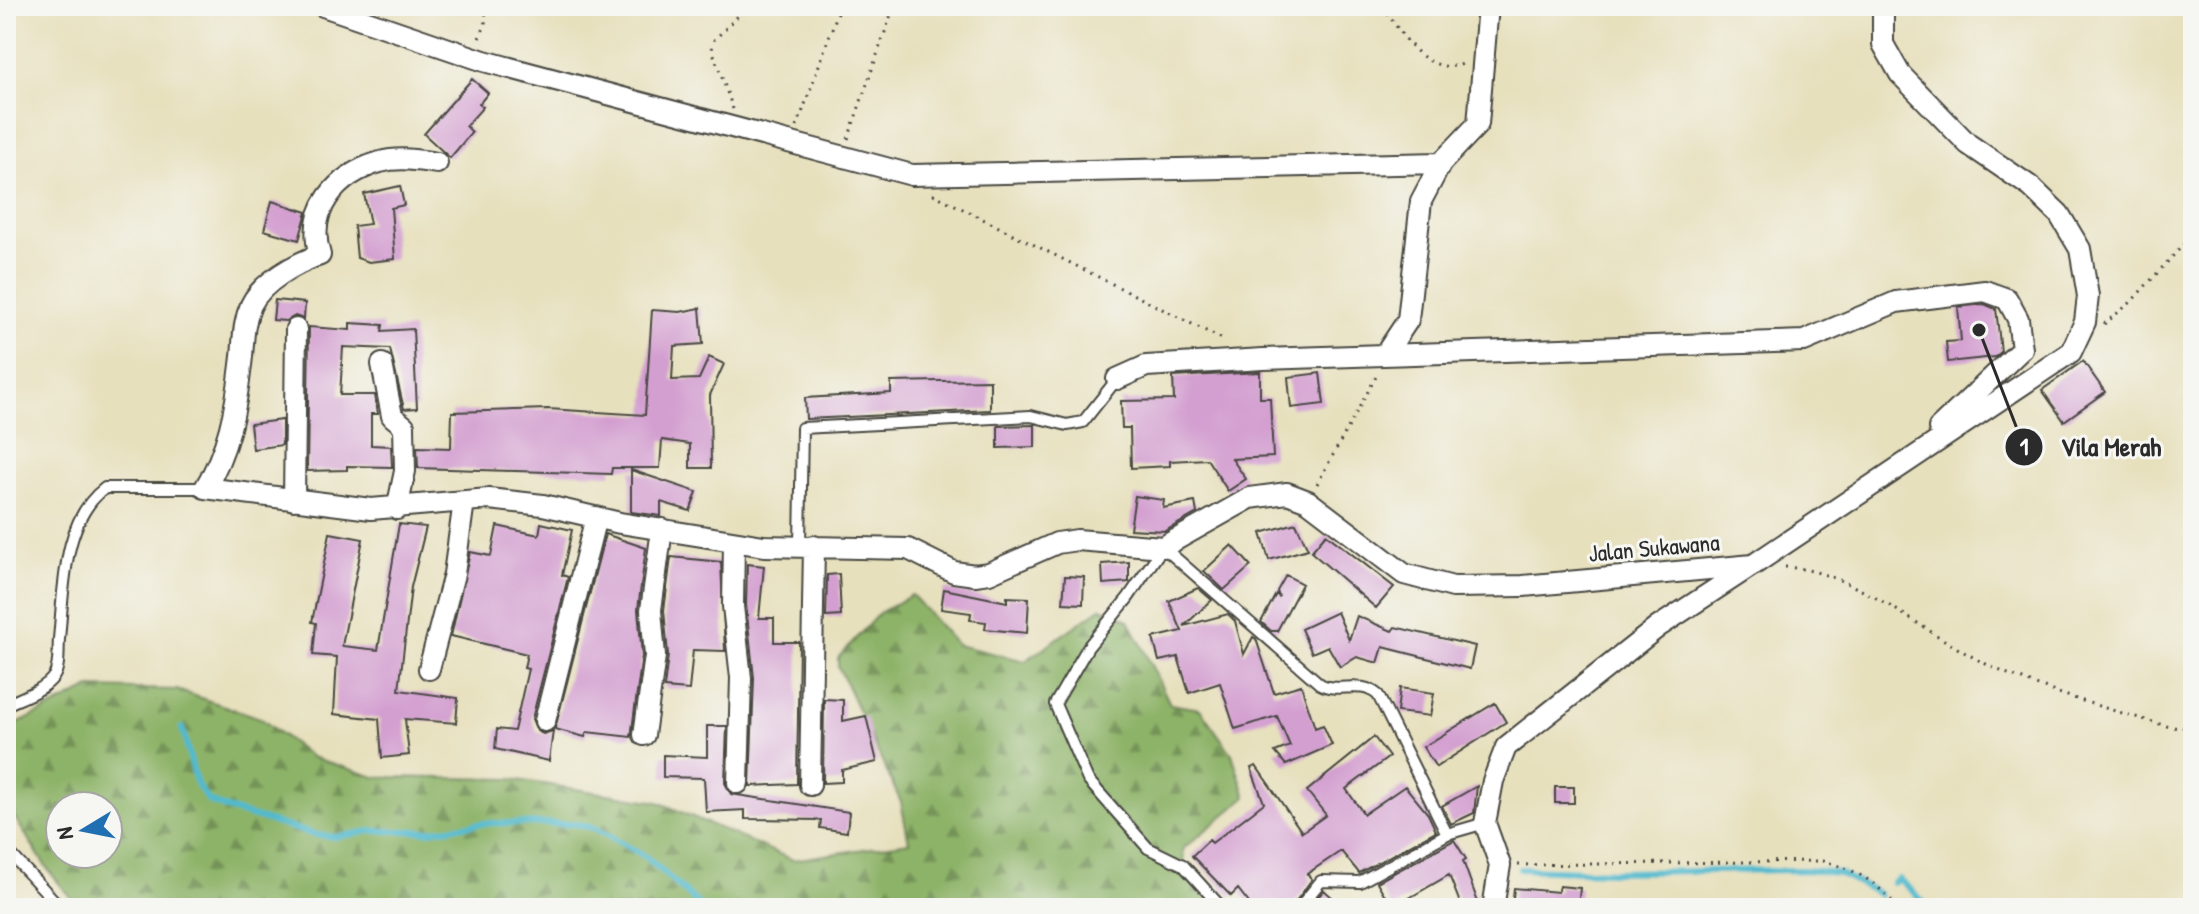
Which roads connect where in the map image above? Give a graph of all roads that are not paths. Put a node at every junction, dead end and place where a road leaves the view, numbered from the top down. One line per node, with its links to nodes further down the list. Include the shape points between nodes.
1 (323, 6): 5 (street, via 471,56 912,175)
2 (1488, 6): 5 (street, via 1478,124)
3 (1883, 6): 10 (street, Jalan Sukawana, via 1883,44 1890,61 1968,144 2031,187 2059,214 2080,249 2088,296 2085,322 2071,352)
4 (437, 163): 11 (street, via 379,162 343,181 324,199 313,235 320,255 291,269 252,302 243,327 228,440)
5 (1441, 163): 7 (street, via 1421,201 1408,320)
6 (296, 329): 12 (street)
7 (1386, 353): 9 (street, via 1146,366); 10 (street, via 1804,341 1896,302 1985,291 2007,299 2018,319 2022,349)
8 (382, 364): 14 (street, via 392,416 404,426 405,471)
9 (1117, 379): 18 (lane, via 1083,422 1031,416 802,428)
10 (1903, 462): 20 (street, Jalan Sukawana)
11 (205, 488): 12 (street); 22 (lane, via 105,488 94,497 78,518 69,558 56,671 51,680)
12 (294, 500): 14 (street)
13 (464, 501): 14 (street); 15 (street, via 543,505); 21 (street, via 454,574)
14 (397, 509)
15 (596, 517): 16 (street); 23 (street)
16 (662, 529): 17 (street); 24 (street, via 651,610 655,656)
17 (734, 542): 18 (street); 25 (street, via 733,606 741,678)
18 (807, 546): 19 (street, via 908,549 954,572 975,575 1057,543 1088,540); 26 (street)
19 (1163, 547): 20 (street, Jalan Sukawana, via 1250,498 1287,493 1308,501 1404,574 1434,585 1523,586); 28 (lane, via 1320,684 1363,687 1378,695); 31 (lane, via 1088,647 1055,704 1088,780 1148,848 1183,865)
20 (1753, 565): 27 (street, via 1658,627 1506,747)
21 (429, 669)
22 (6, 705)
23 (545, 721)
24 (644, 735)
25 (738, 783)
26 (810, 785)
27 (1485, 823): 28 (lane); 33 (street, via 1500,865)
28 (1447, 834): 32 (lane, via 1360,882 1321,881)
29 (6, 849): 30 (lane)
30 (61, 908)
31 (1222, 908)
32 (1299, 908)
33 (1493, 908)

